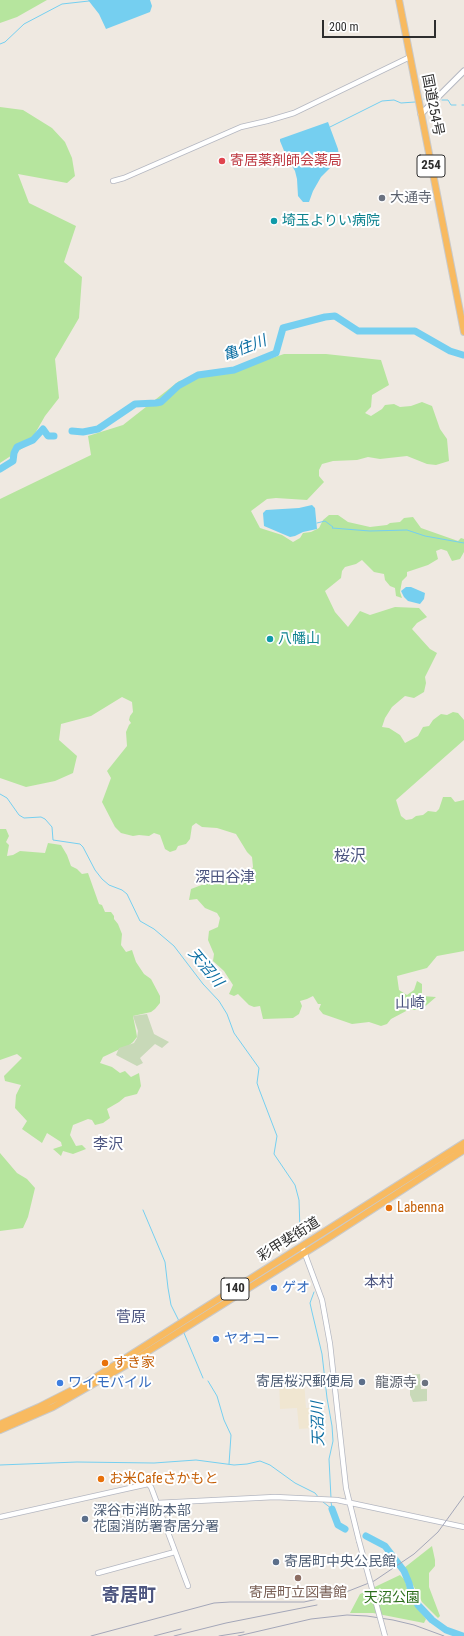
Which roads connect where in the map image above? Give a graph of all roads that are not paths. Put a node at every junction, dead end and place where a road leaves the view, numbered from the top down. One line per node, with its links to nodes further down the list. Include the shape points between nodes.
1 (399, 0): 2 (highway, 国道254号 / 254)
2 (410, 57): 4 (highway, 国道254号 / 254); 5 (street, via 294,113 241,127)
3 (464, 71): 4 (main road)
4 (421, 114): 6 (highway, 国道254号 / 254)
5 (113, 181)
6 (464, 330)
7 (464, 1143): 9 (highway, 彩甲斐街道 / 140)
8 (464, 1150): 9 (highway, 彩甲斐街道 / 140)
9 (304, 1249): 10 (highway, 彩甲斐街道 / 140, via 88,1382); 11 (highway, 彩甲斐街道 / 140, via 86,1389 53,1407); 12 (street, via 322,1300 330,1344)
10 (0, 1424)
11 (0, 1430)
12 (349, 1502): 13 (street, via 275,1496); 15 (street); 19 (street, bridge)
13 (157, 1503): 14 (street, via 152,1487 148,1484); 16 (street)
14 (0, 1517)
15 (464, 1527)
16 (175, 1552): 17 (street); 18 (street)
17 (98, 1573)
18 (188, 1586)
19 (385, 1636)

